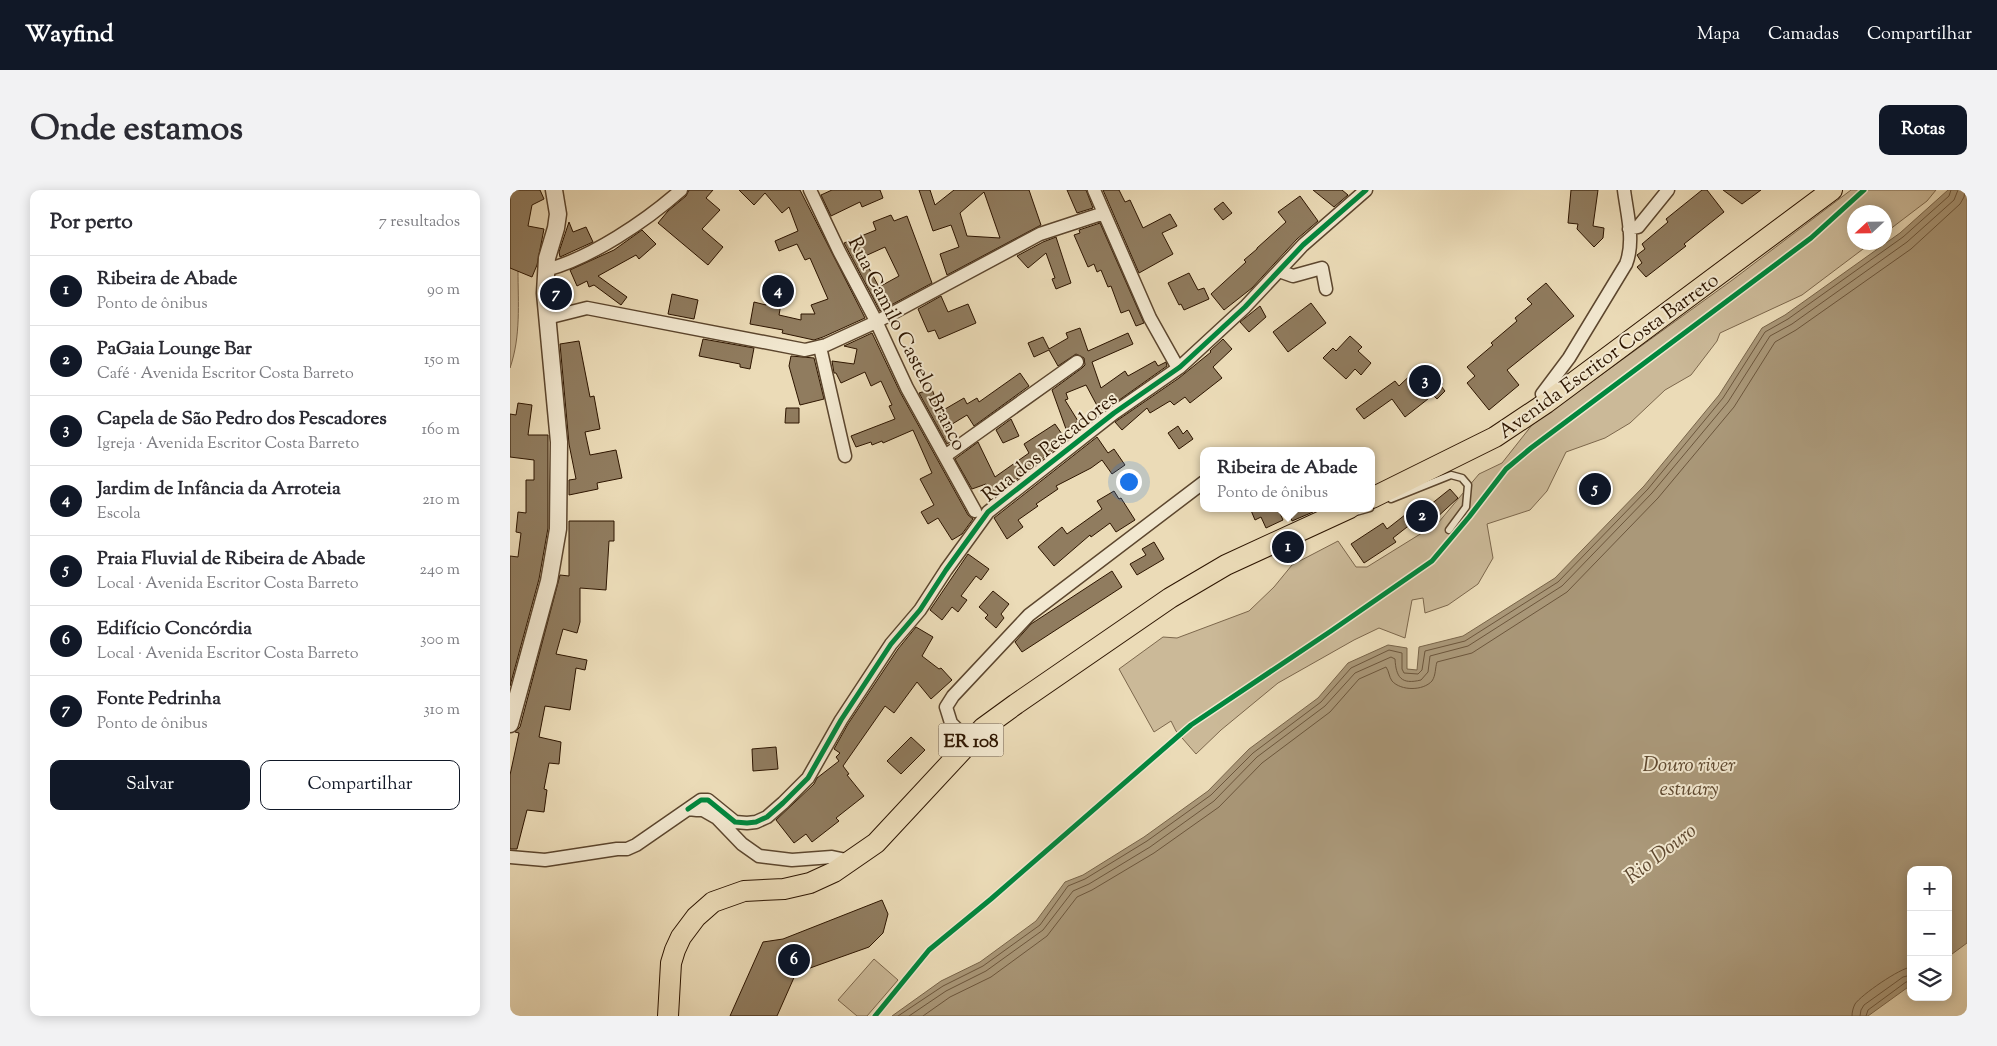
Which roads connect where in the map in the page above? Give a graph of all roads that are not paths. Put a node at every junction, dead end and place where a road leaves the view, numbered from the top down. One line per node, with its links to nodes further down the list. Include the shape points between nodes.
1 (554, 190): 11 (street, via 558,214)
2 (681, 190): 11 (street, via 646,218 606,243 584,256)
3 (810, 190): 15 (street, Rua Camilo Castelo Branco)
4 (1094, 190): 9 (street)
5 (1624, 190): 10 (street)
6 (1668, 190): 10 (street, via 1638,227)
7 (1832, 190): 19 (main road, Avenida Escritor Costa Barreto)
8 (1358, 192): 12 (street, Rua dos Pescadores)
9 (1104, 213): 15 (street, via 1040,234); 18 (street, via 1150,318)
10 (1629, 229): 19 (street, via 1630,254 1626,264 1569,358 1542,394)
11 (546, 270): 14 (street)
12 (1279, 271): 13 (street, via 1293,276 1322,268); 18 (street, Rua dos Pescadores)
13 (1326, 289)
14 (547, 318): 16 (street, via 586,308 805,350); 28 (street, via 559,442 558,529 549,581)
15 (876, 322): 16 (street); 21 (street, Rua Camilo Castelo Branco, via 907,388)
16 (820, 347): 20 (street)
17 (1077, 362): 21 (street)
18 (1178, 368): 30 (street, Rua dos Pescadores, via 1114,413 988,512 920,610 891,644 808,778 767,817 756,822 735,822 706,799)
19 (1546, 404): 23 (main road, Avenida Escritor Costa Barreto, via 1495,437)
20 (844, 456)
21 (945, 456): 25 (street, Rua Camilo Castelo Branco)
22 (1200, 485): 29 (street, via 1028,616 953,696 946,708 951,723)
23 (1375, 497)
24 (1375, 506): 27 (lane, via 1451,475 1462,478 1468,485 1466,507)
25 (975, 511)
26 (1341, 512): 29 (main road, ER 108, via 1226,565 1170,598 983,728)
27 (1449, 530)
28 (510, 724)
29 (970, 742): 32 (main road, ER 108, via 876,843)
30 (688, 809): 31 (street, via 627,849 545,860); 32 (street, via 703,810 717,818 742,844 759,856 792,860 832,857)
31 (510, 857)
32 (851, 861): 33 (main road, ER 108, via 810,883 784,889 744,891 713,902 696,917 675,950 671,963)
33 (668, 1016)

